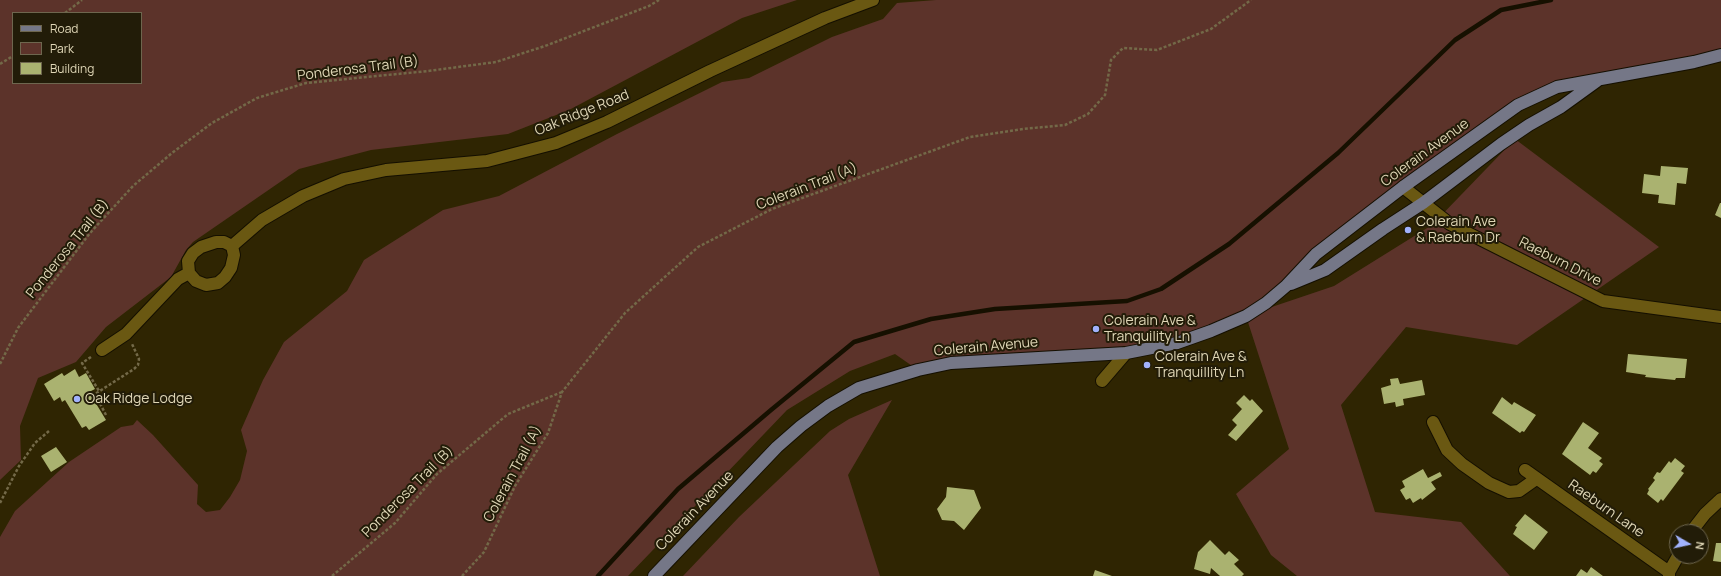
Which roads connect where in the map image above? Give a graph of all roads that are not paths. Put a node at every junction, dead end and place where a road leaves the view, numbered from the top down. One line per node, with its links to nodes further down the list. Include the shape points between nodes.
1 (873, 0): 6 (street, Oak Ridge Road, via 824,18 607,122 556,143 487,161 386,170 344,179 303,196 262,220)
2 (1721, 55): 3 (main road, Colerain Avenue)
3 (1601, 78): 4 (main road, Colerain Avenue, via 1557,87 1518,105); 5 (main road, Colerain Avenue, via 1561,107 1501,144)
4 (1403, 187): 5 (street, Raeburn Drive); 8 (main road, Colerain Avenue, via 1316,254)
5 (1423, 203): 8 (main road, Colerain Avenue, via 1325,270); 9 (street, Raeburn Drive, via 1450,224 1603,301)
6 (232, 246): 7 (street, via 216,242 201,247 188,261); 7 (street, via 234,255 231,268 226,277 218,283 206,285 196,281)
7 (188, 273): 10 (street, via 178,279 126,334)
8 (1286, 286): 11 (main road, Colerain Avenue, via 1246,316 1211,331 1177,343)
9 (1721, 317)
10 (102, 350)
11 (1126, 353): 12 (street); 20 (main road, Colerain Avenue, via 951,363 859,388 828,406 777,447)
12 (1102, 381)
13 (1433, 422): 15 (street, via 1447,450 1489,483 1509,492 1519,491)
14 (1525, 470): 15 (street, Raeburn Lane)
15 (1536, 478): 19 (street, Raeburn Lane)
16 (1721, 498): 17 (street)
17 (1697, 524)
18 (1674, 564): 19 (street)
19 (1669, 574)
20 (654, 576)

